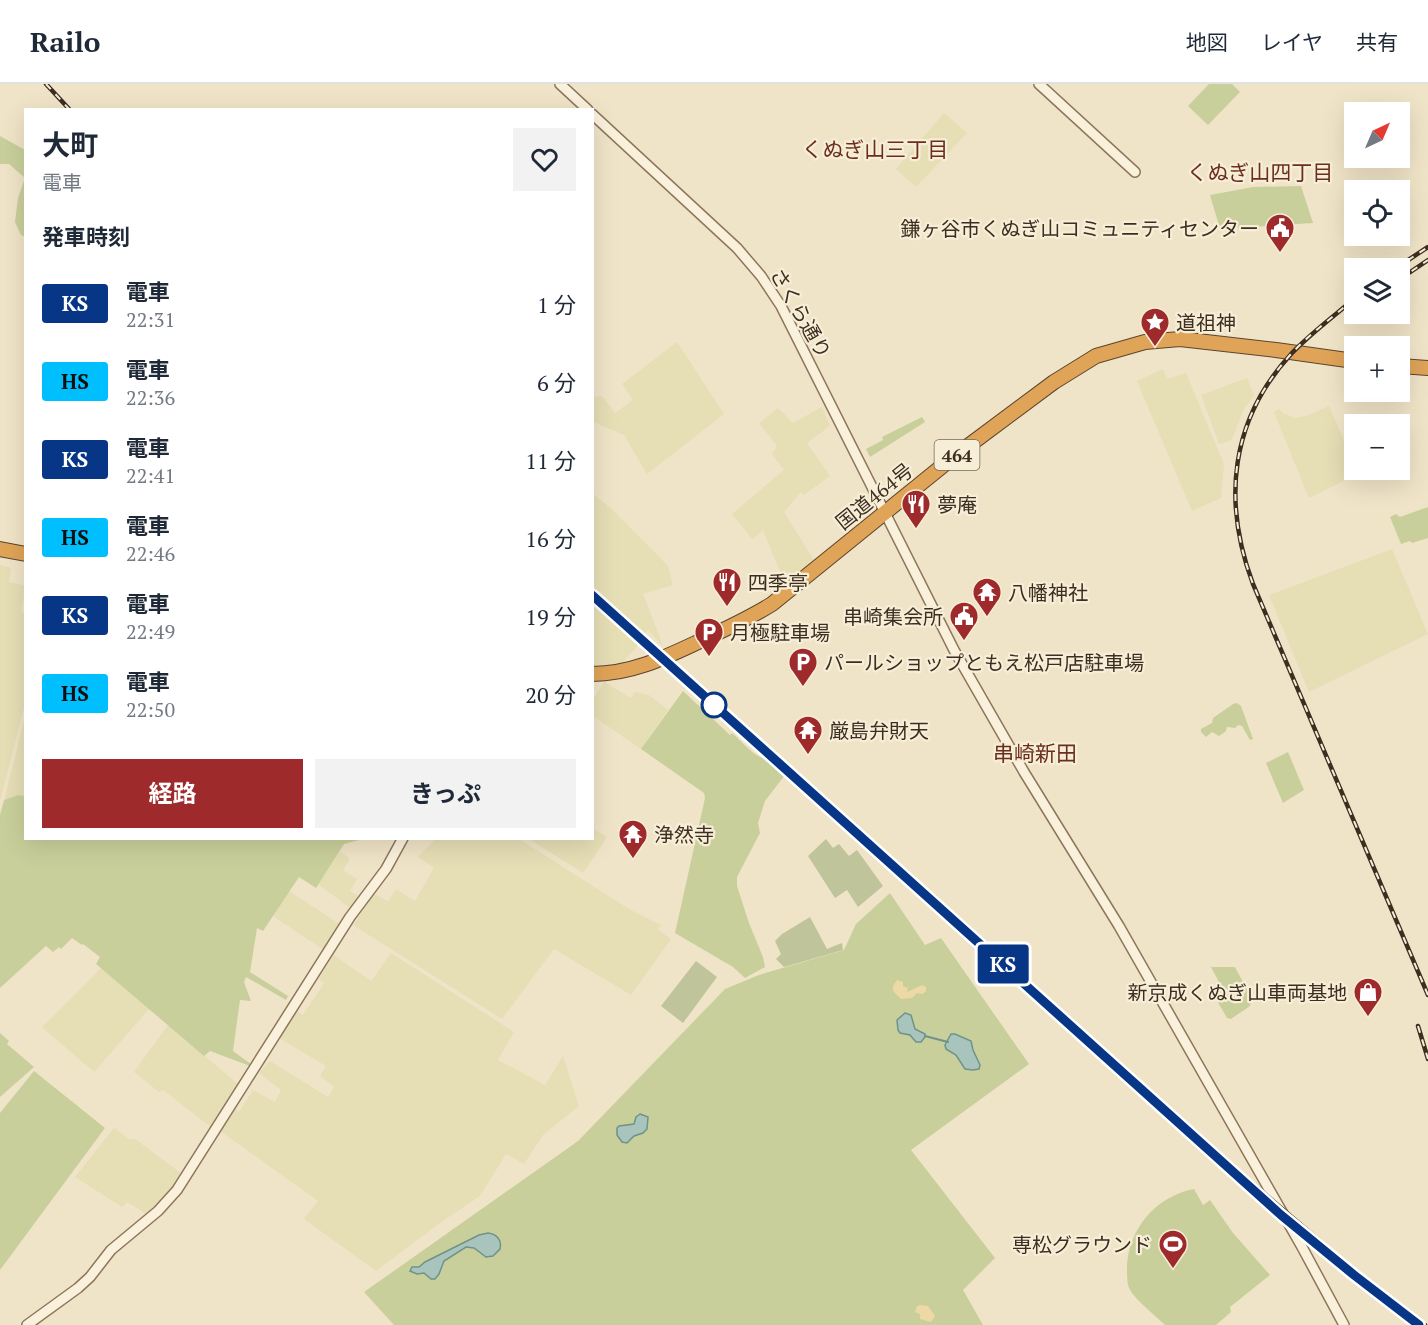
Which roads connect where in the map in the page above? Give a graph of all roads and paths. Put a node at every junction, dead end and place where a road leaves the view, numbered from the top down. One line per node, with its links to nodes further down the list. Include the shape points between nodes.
1 (560, 84): 3 (street)
2 (1039, 84): 5 (street)
3 (586, 108)
4 (594, 116): 9 (street, さくら通り, via 730,242 761,276 782,306)
5 (1135, 172)
6 (1344, 360): 9 (highway, 国道464号 / 464, via 1188,340 1126,346 1070,370)
7 (1410, 367): 8 (highway)
8 (1428, 368)
9 (884, 512): 12 (highway, 国道464号 / 464, via 782,598 748,619 654,662); 15 (street, さくら通り, via 962,664 1119,926)
10 (0, 549): 11 (highway)
11 (24, 554)
12 (594, 674)
13 (402, 840): 14 (street, via 177,1190 111,1250 78,1288)
14 (27, 1325)
15 (1344, 1325)

